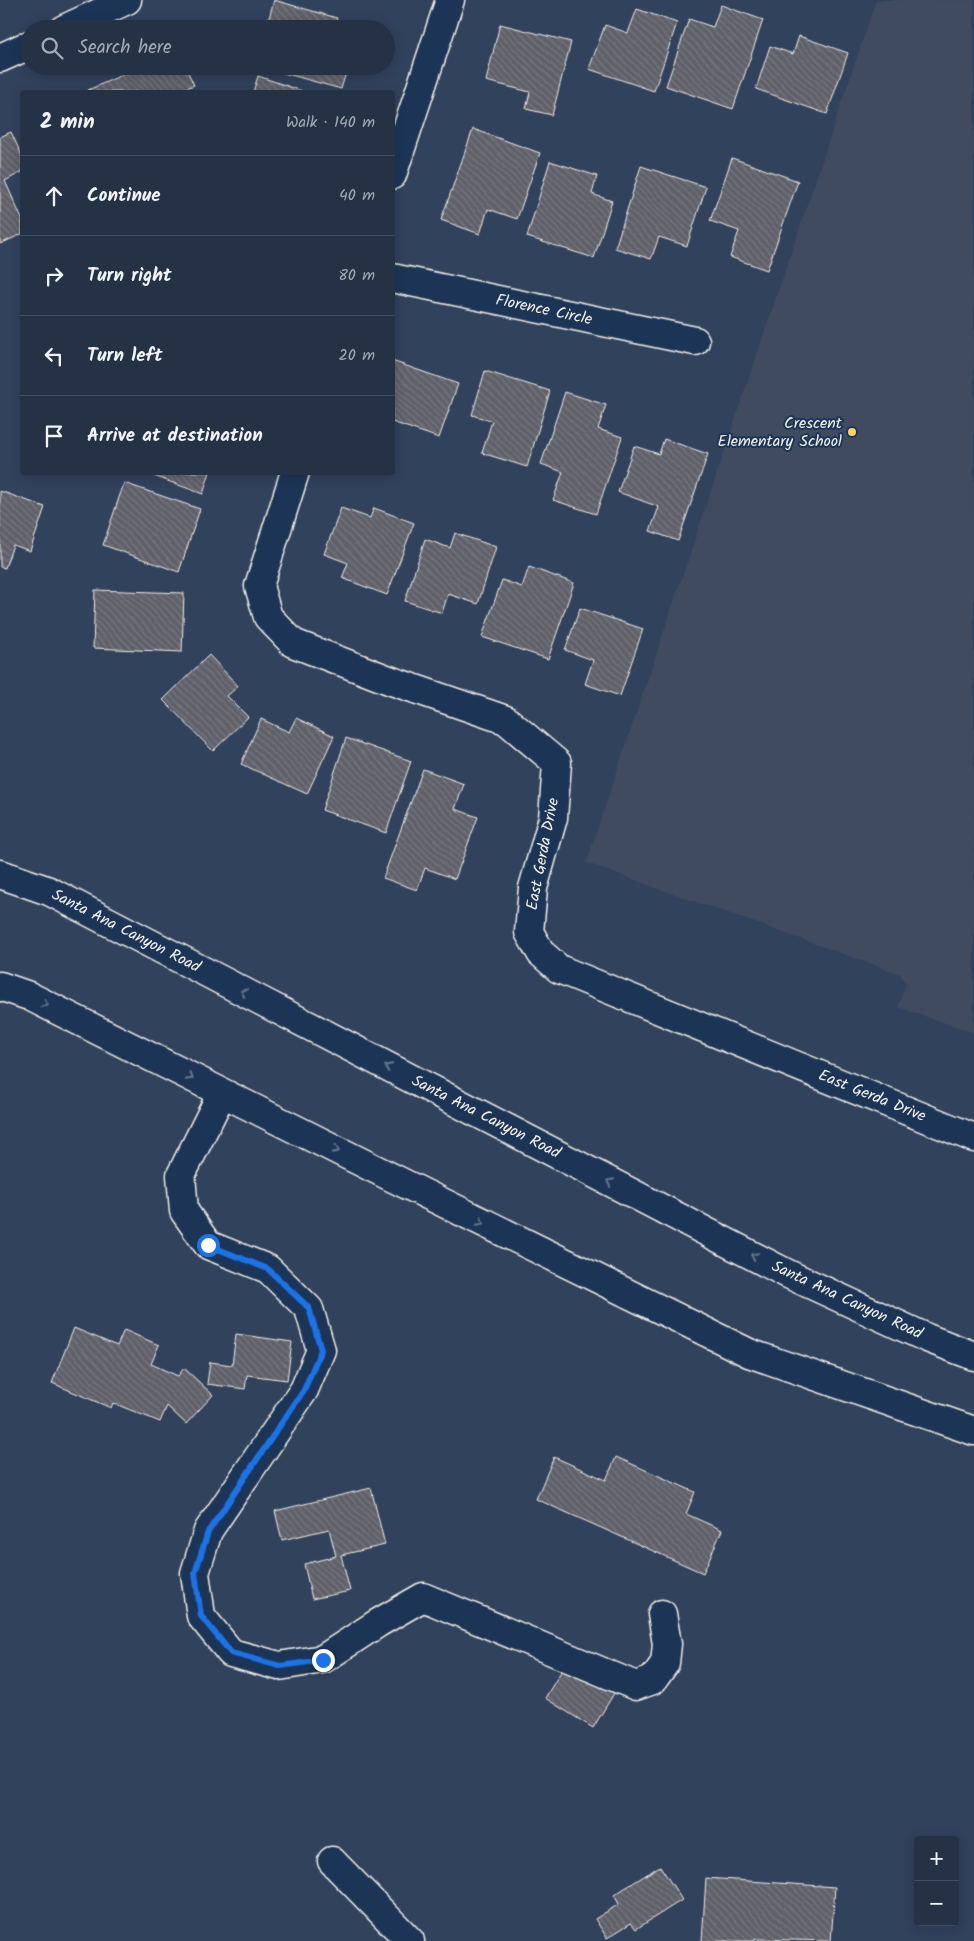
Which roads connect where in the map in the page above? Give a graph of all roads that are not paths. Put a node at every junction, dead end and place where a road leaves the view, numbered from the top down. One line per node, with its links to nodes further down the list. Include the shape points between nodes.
1 (127, 0): 3 (main road)
2 (450, 0): 6 (main road)
3 (84, 20)
4 (20, 49): 5 (main road)
5 (0, 58)
6 (395, 166)
7 (395, 279): 8 (main road, Florence Circle)
8 (695, 341)
9 (295, 475): 13 (main road, East Gerda Drive, via 259,586 268,617 293,643 506,720 557,763 553,818 533,888 529,932 541,952 559,969)
10 (0, 874): 14 (main road, Santa Ana Canyon Road, one-way to 10, via 788,1274 49,891)
11 (0, 986): 12 (main road, one-way to 12, via 29,996)
12 (222, 1093): 15 (main road, one-way to 15, via 749,1354); 16 (main road, via 181,1175 184,1211 208,1245 268,1269 309,1308 321,1350 304,1390 208,1532 195,1573 201,1616 231,1653 280,1666 323,1660 423,1597 636,1686 653,1680 665,1663 667,1644)
13 (974, 1138)
14 (974, 1356)
15 (974, 1431)
16 (662, 1614)
17 (332, 1861): 18 (main road)
18 (410, 1941)

